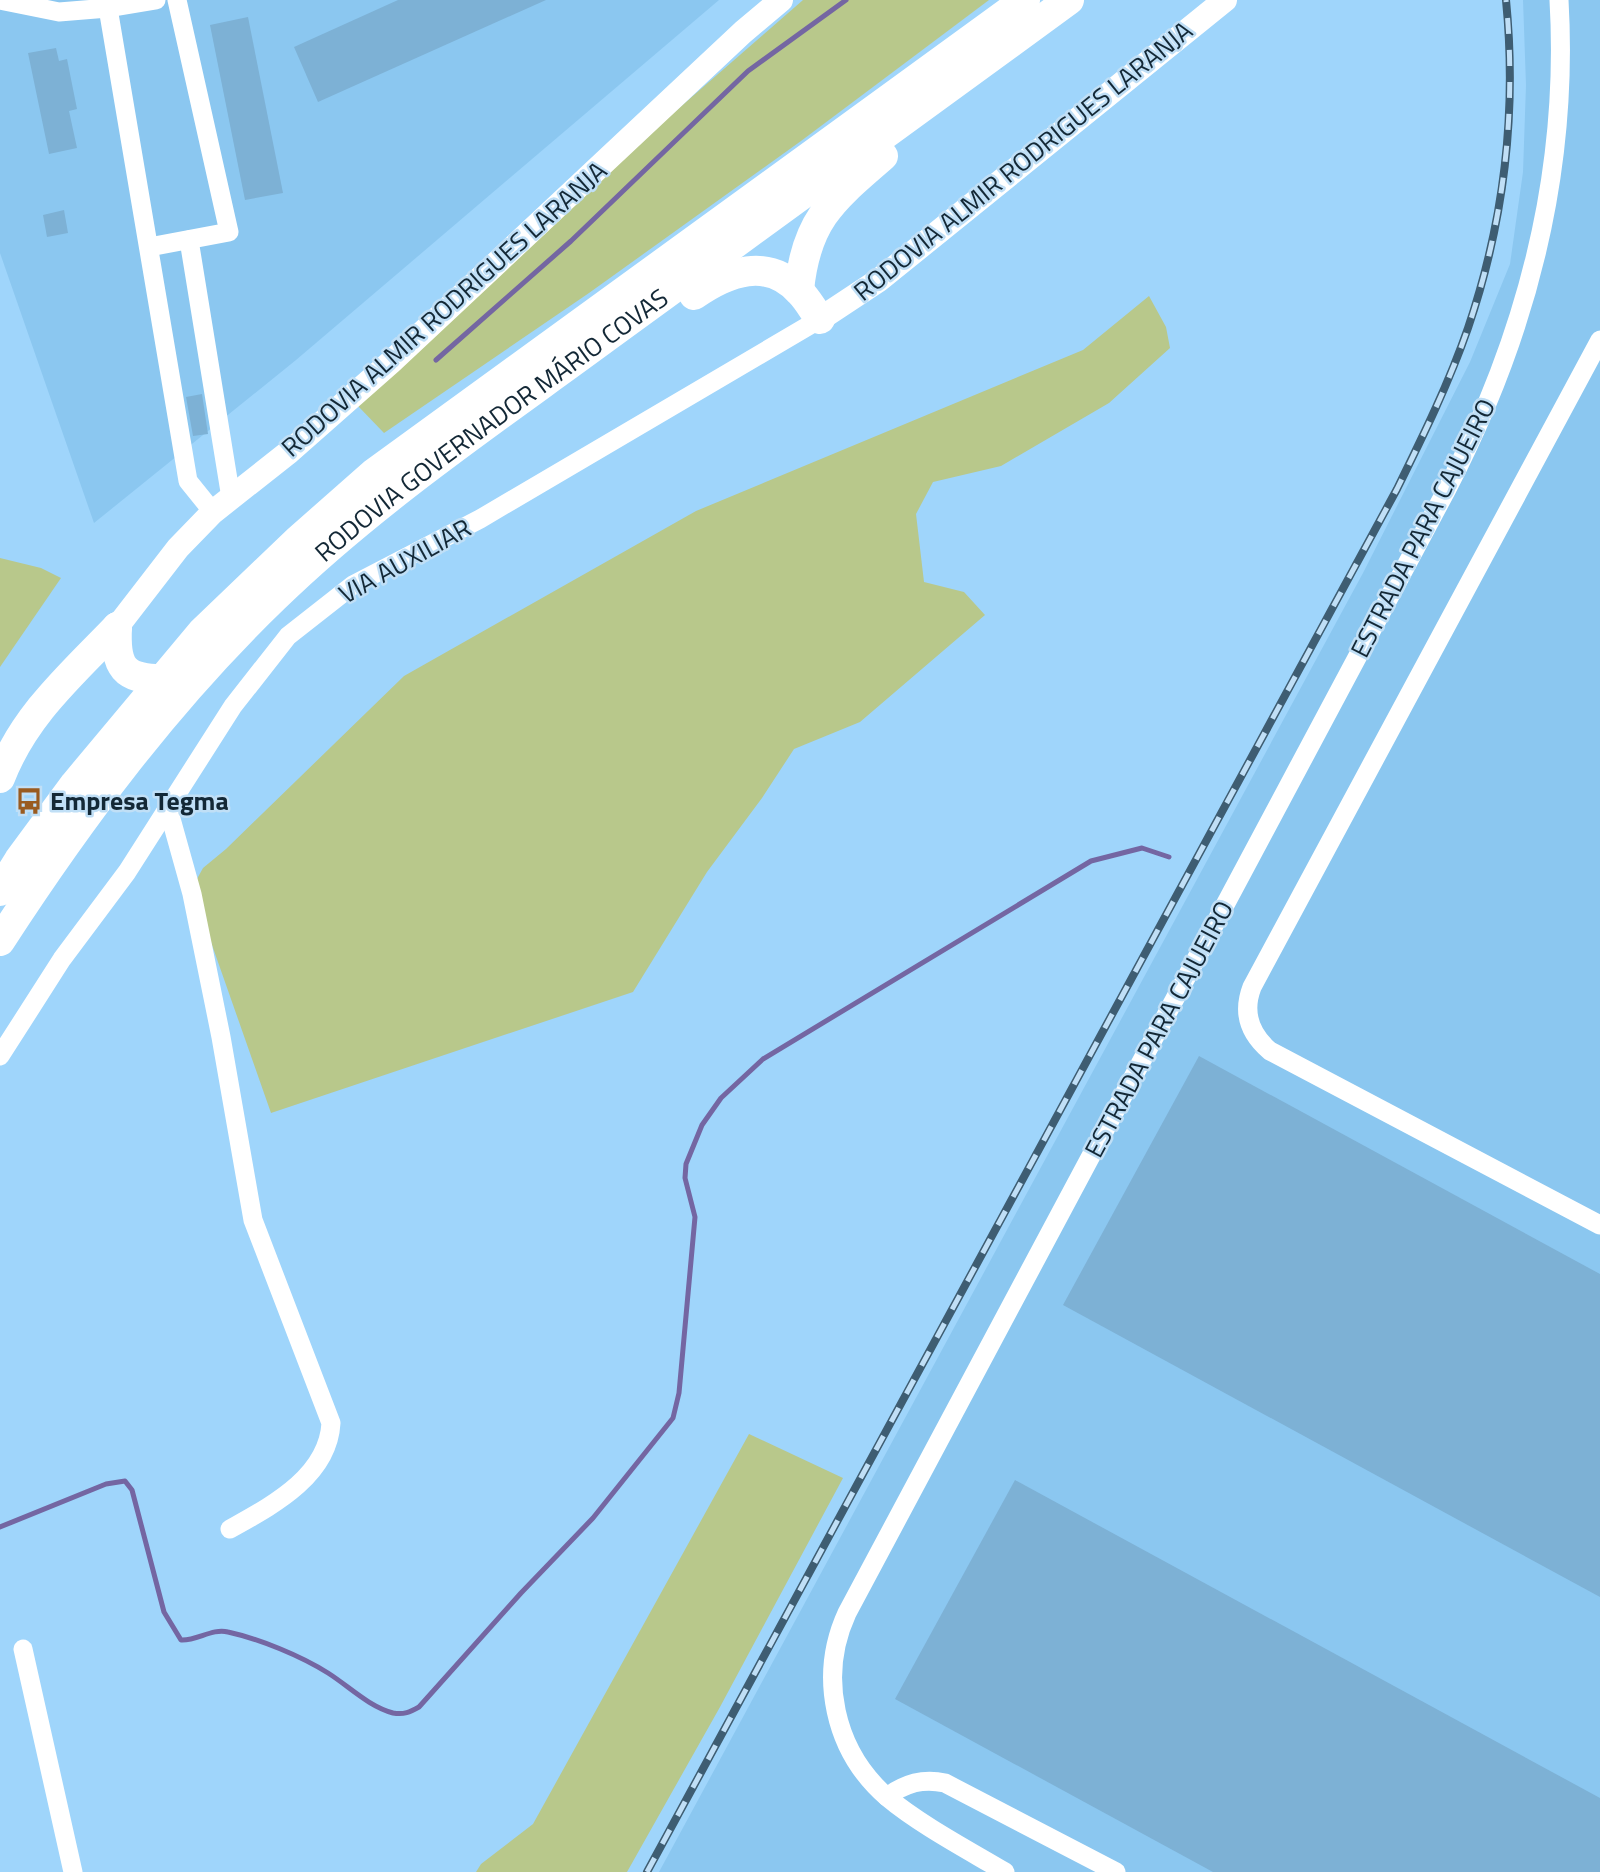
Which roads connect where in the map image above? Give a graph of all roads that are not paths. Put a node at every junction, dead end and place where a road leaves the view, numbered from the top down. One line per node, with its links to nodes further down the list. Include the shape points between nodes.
1 (0, 0): 9 (street, via 58,12)
2 (156, 0): 9 (street)
3 (177, 0): 11 (street, via 229,232)
4 (781, 0): 17 (main road, RODOVIA ALMIR RODRIGUES LARANJA, via 391,362)
5 (1025, 0): 19 (highway, RODOVIA GOVERNADOR MÁRIO COVAS, via 373,474 241,593)
6 (1069, 0): 10 (highway, RODOVIA GOVERNADOR MÁRIO COVAS)
7 (1224, 0): 14 (main road, RODOVIA ALMIR RODRIGUES LARANJA, via 879,280)
8 (1559, 0): 28 (street, ESTRADA PARA CAJUEIRO, via 1557,116 1545,214 1522,310 1489,402 1440,502 840,1627 831,1675 836,1713 859,1766)
9 (108, 8): 12 (street)
10 (988, 58): 13 (highway, via 822,216 802,260); 16 (highway, RODOVIA GOVERNADOR MÁRIO COVAS)
11 (189, 240): 12 (street); 17 (street)
12 (149, 247): 17 (street, via 188,481)
13 (799, 290): 14 (highway); 16 (highway, via 778,276 736,271 647,327)
14 (820, 319): 21 (street, VIA AUXILIAR, via 480,519 353,585 288,636 233,706)
15 (1600, 340): 25 (street, via 1252,987 1247,1005 1249,1024 1270,1051)
16 (572, 363): 23 (highway, RODOVIA GOVERNADOR MÁRIO COVAS, via 402,488 328,548 255,617 131,754)
17 (222, 505): 18 (main road, RODOVIA ALMIR RODRIGUES LARANJA, via 178,548)
18 (117, 627): 19 (highway, via 116,650 129,673 145,680); 20 (highway, via 37,711)
19 (165, 679): 22 (highway, RODOVIA GOVERNADOR MÁRIO COVAS, via 75,784)
20 (0, 778)
21 (168, 808): 24 (street, VIA AUXILIAR); 26 (street, via 192,894 253,1220 331,1423 322,1459 280,1501)
22 (0, 891)
23 (0, 941)
24 (0, 1056)
25 (1600, 1226)
26 (230, 1529)
27 (23, 1649): 29 (street)
28 (887, 1797): 30 (street, ESTRADA PARA CAJUEIRO); 31 (street, via 915,1782 945,1783)
29 (73, 1872)
30 (1005, 1872)
31 (1116, 1872)

